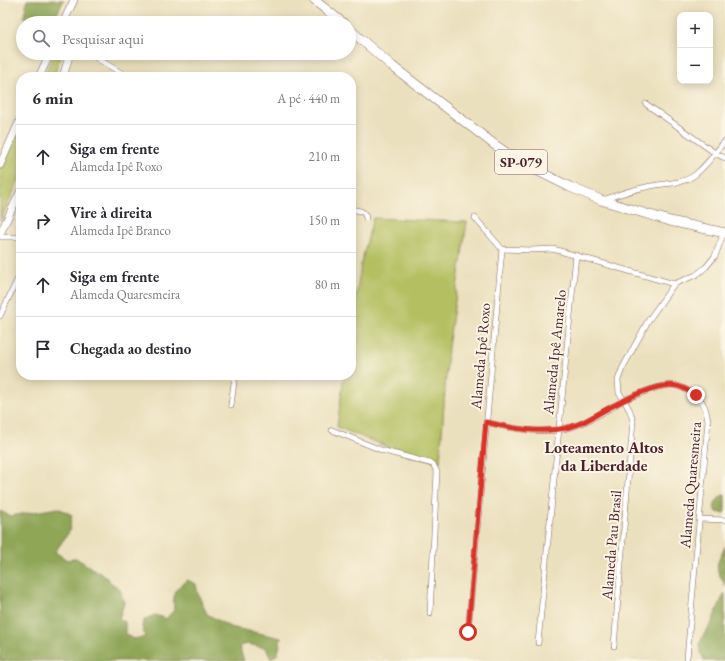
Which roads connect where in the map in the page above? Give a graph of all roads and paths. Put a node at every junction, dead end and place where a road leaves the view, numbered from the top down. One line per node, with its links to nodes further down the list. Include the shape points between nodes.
1 (74, 0): 3 (main road)
2 (314, 0): 4 (highway)
3 (66, 16)
4 (333, 16)
5 (356, 35): 18 (highway, SP-079, via 392,66 520,162)
6 (47, 60): 9 (main road)
7 (68, 60): 10 (main road)
8 (100, 60): 11 (street)
9 (41, 72)
10 (64, 72)
11 (120, 72)
12 (646, 104): 15 (street)
13 (16, 129): 17 (main road)
14 (725, 141): 15 (street)
15 (715, 153): 16 (street); 18 (street, via 690,178)
16 (725, 158)
17 (0, 165)
18 (601, 200): 23 (highway, SP-079, via 670,221)
19 (16, 201): 24 (main road)
20 (356, 210): 21 (street, via 363,212)
21 (366, 218)
22 (475, 218): 26 (street)
23 (724, 233): 29 (street, via 715,256 706,267 696,276)
24 (0, 236): 25 (street)
25 (16, 237)
26 (502, 249): 27 (street, via 553,249); 34 (street, Alameda Ipê Roxo)
27 (576, 255): 29 (street); 35 (street, Alameda Ipê Amarelo)
28 (16, 282): 30 (street)
29 (674, 284): 32 (street, Alameda Pau Brasil, via 648,321 622,369 618,380 619,392)
30 (0, 316)
31 (234, 380): 33 (street)
32 (624, 400): 35 (street, Alameda Quaresmeira, via 572,427); 37 (street, Alameda Quaresmeira, via 650,390 676,385 696,395 704,403 708,421); 42 (street, Alameda Pau Brasil, via 633,421)
33 (231, 405)
34 (486, 422): 35 (street, Alameda Quaresmeira, via 510,428); 40 (street, Alameda Ipê Roxo)
35 (558, 429): 41 (street, Alameda Ipê Amarelo)
36 (332, 430): 39 (street, via 381,450 433,464 437,472)
37 (699, 519): 38 (street); 43 (street, Alameda Quaresmeira)
38 (725, 520)
39 (430, 614)
40 (468, 632)
41 (538, 642)
42 (614, 646)
43 (687, 658)

